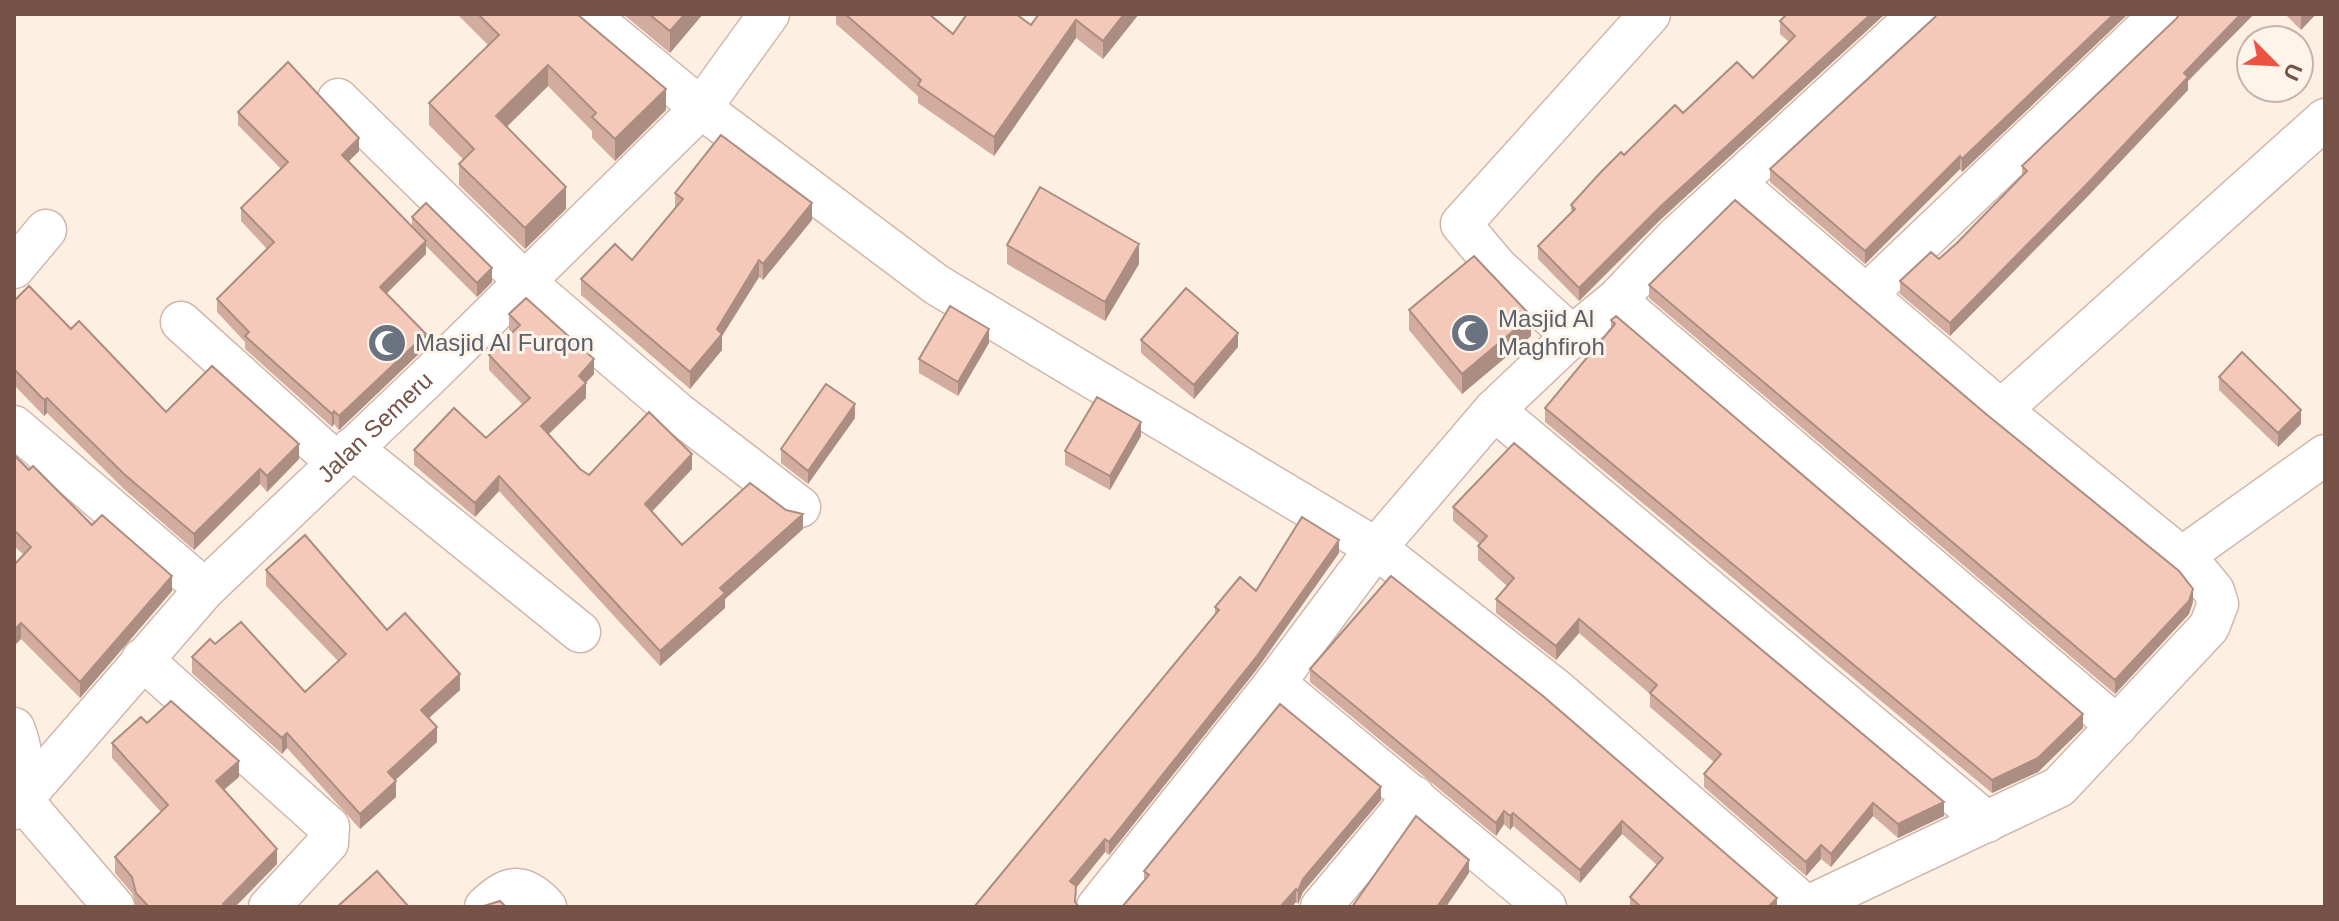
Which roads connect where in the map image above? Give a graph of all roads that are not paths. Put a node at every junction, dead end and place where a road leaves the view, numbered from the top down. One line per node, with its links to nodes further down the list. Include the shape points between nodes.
1 (587, 14): 7 (street)
2 (769, 14): 7 (street, Jalan Semeru)
3 (1650, 14): 16 (street, via 1461,224 1497,267)
4 (1919, 14): 9 (street)
5 (2161, 14): 13 (street)
6 (338, 99): 12 (street)
7 (701, 108): 12 (street, Jalan Semeru); 23 (street, via 937,285)
8 (2325, 119): 18 (street)
9 (1735, 183): 13 (street); 14 (street)
10 (46, 230): 11 (street)
11 (14, 268)
12 (525, 282): 20 (street, Jalan Semeru); 22 (street, via 678,413)
13 (1865, 296): 18 (street)
14 (1616, 300): 16 (street); 29 (street)
15 (181, 322): 20 (street)
16 (1572, 336): 17 (street)
17 (1494, 410): 23 (street); 33 (street)
18 (2001, 410): 24 (street)
19 (14, 426): 25 (street)
20 (344, 455): 25 (street, Jalan Semeru); 26 (street)
21 (2325, 455): 24 (street)
22 (800, 507)
23 (1376, 548): 28 (street); 34 (street, via 1558,691)
24 (2182, 557): 29 (street, via 2214,591 2214,617)
25 (205, 589): 27 (street, Jalan Semeru)
26 (580, 632)
27 (142, 659): 32 (street, Jalan Semeru); 36 (street, via 329,827 328,843)
28 (1275, 683): 31 (street); 39 (street)
29 (2117, 726): 33 (street, via 2059,787)
30 (14, 728): 32 (street, via 22,746)
31 (1414, 796): 40 (street); 41 (street)
32 (17, 799): 35 (street)
33 (1987, 822): 34 (street)
34 (1808, 906)
35 (114, 907)
36 (269, 907)
37 (485, 907): 38 (street, via 513,888 531,891)
38 (546, 907)
39 (1097, 907)
40 (1321, 907)
41 (1546, 907)

